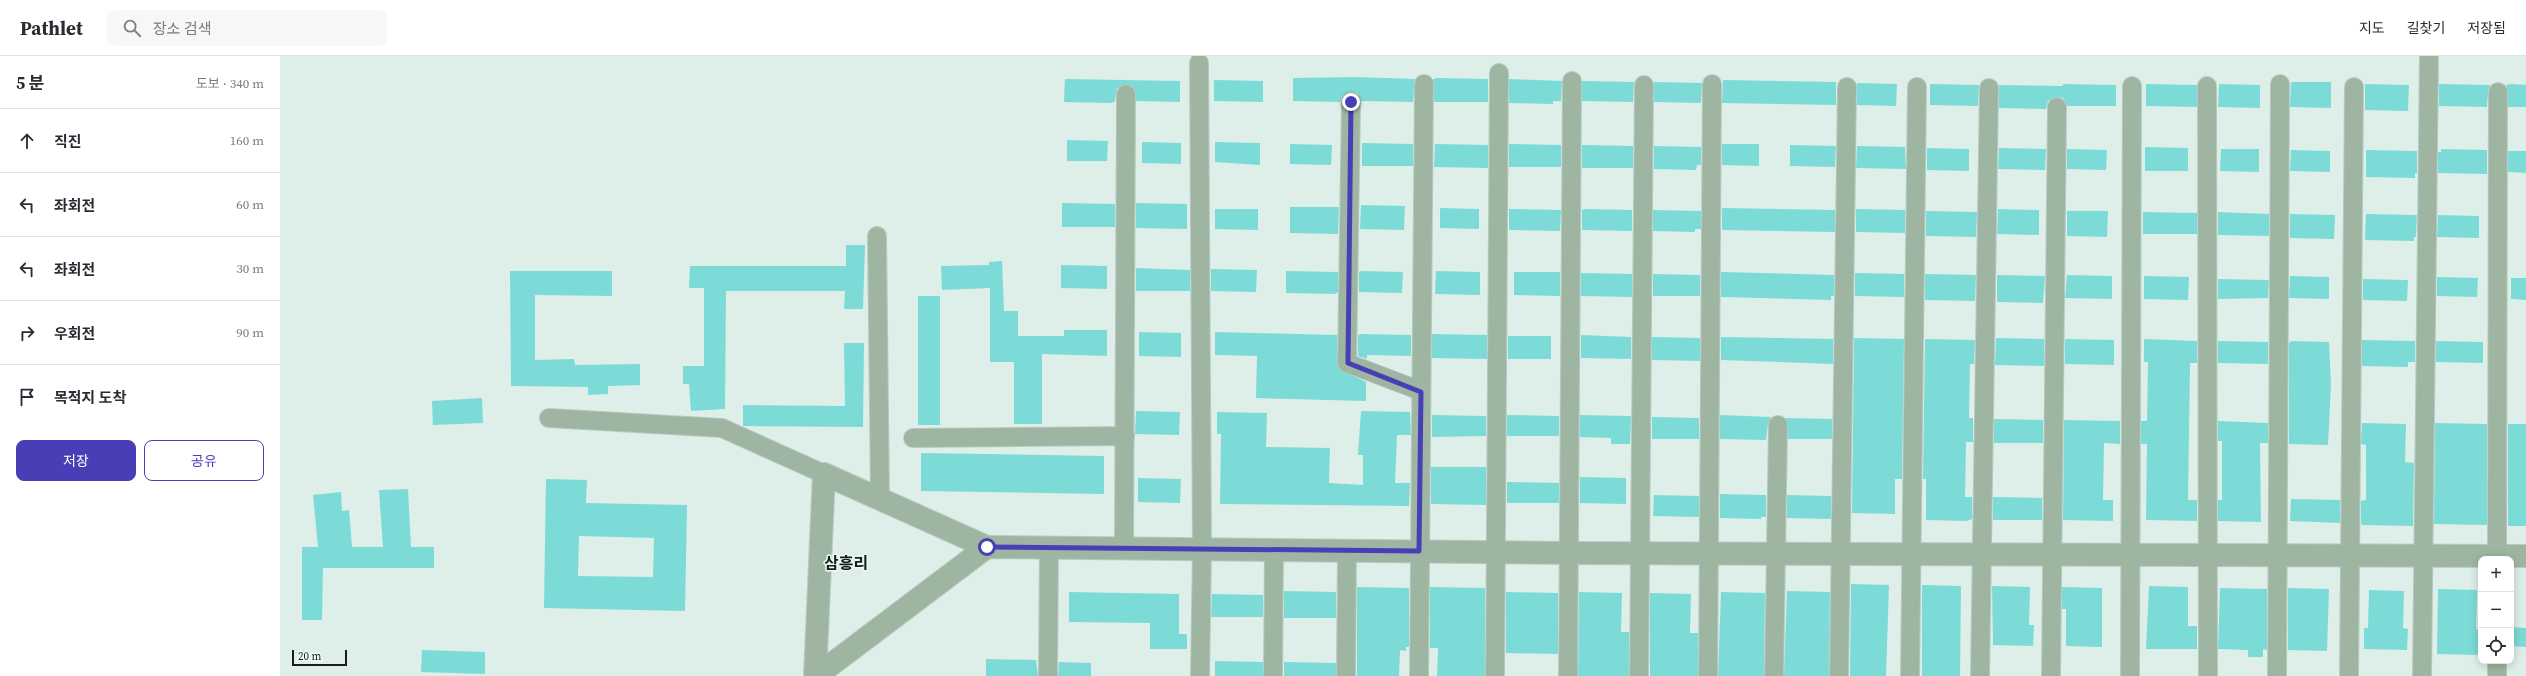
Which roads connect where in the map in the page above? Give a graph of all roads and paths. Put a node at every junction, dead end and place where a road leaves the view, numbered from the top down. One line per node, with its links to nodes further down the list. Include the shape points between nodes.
1 (2429, 56): 47 (street)
2 (1199, 63): 30 (street)
3 (1499, 73): 34 (street)
4 (1572, 81): 35 (street)
5 (1424, 84): 20 (street)
6 (1712, 84): 37 (street)
7 (2280, 84): 45 (street)
8 (1644, 85): 36 (street)
9 (2132, 86): 43 (street)
10 (2207, 86): 44 (street)
11 (1847, 87): 39 (street)
12 (1917, 87): 40 (street)
13 (2354, 87): 46 (street)
14 (1989, 88): 41 (street)
15 (2498, 92): 48 (street)
16 (1126, 94): 23 (street)
17 (1351, 102): 20 (street, via 1348,363)
18 (2057, 107): 42 (street)
19 (877, 236): 26 (street)
20 (1421, 392): 33 (street)
21 (549, 418): 25 (street, via 722,428)
22 (1778, 425): 38 (street)
23 (1125, 436): 24 (street); 29 (street)
24 (913, 438)
25 (824, 474): 26 (street); 53 (street)
26 (880, 498): 27 (street)
27 (987, 547): 28 (street); 53 (street)
28 (1049, 547): 29 (street); 54 (street)
29 (1124, 548): 30 (street)
30 (1202, 549): 31 (street); 55 (street)
31 (1274, 550): 32 (street); 56 (street)
32 (1347, 550): 33 (street); 57 (street)
33 (1419, 551): 34 (street); 58 (street)
34 (1496, 552): 35 (street); 59 (street)
35 (1568, 552): 36 (street); 60 (street)
36 (1641, 553): 37 (street); 61 (street)
37 (1709, 553): 38 (street); 62 (street)
38 (1776, 553): 39 (street); 63 (street)
39 (1840, 554): 40 (street); 64 (street)
40 (1910, 554): 41 (street); 65 (street)
41 (1981, 554): 42 (street); 66 (street)
42 (2053, 554): 43 (street); 67 (street)
43 (2130, 555): 44 (street); 68 (street)
44 (2208, 555): 45 (street); 69 (street)
45 (2278, 555): 46 (street); 70 (street)
46 (2349, 556): 47 (street); 71 (street)
47 (2424, 556): 50 (street); 72 (street)
48 (2497, 556)
49 (2526, 556): 51 (street)
50 (2478, 557)
51 (2514, 557)
52 (2497, 664): 73 (street)
53 (816, 676)
54 (1048, 676)
55 (1200, 676)
56 (1273, 676)
57 (1346, 676)
58 (1419, 676)
59 (1495, 676)
60 (1568, 676)
61 (1639, 676)
62 (1708, 676)
63 (1774, 676)
64 (1840, 676)
65 (1910, 676)
66 (1980, 676)
67 (2051, 676)
68 (2130, 676)
69 (2208, 676)
70 (2277, 676)
71 (2348, 676)
72 (2422, 676)
73 (2497, 676)

